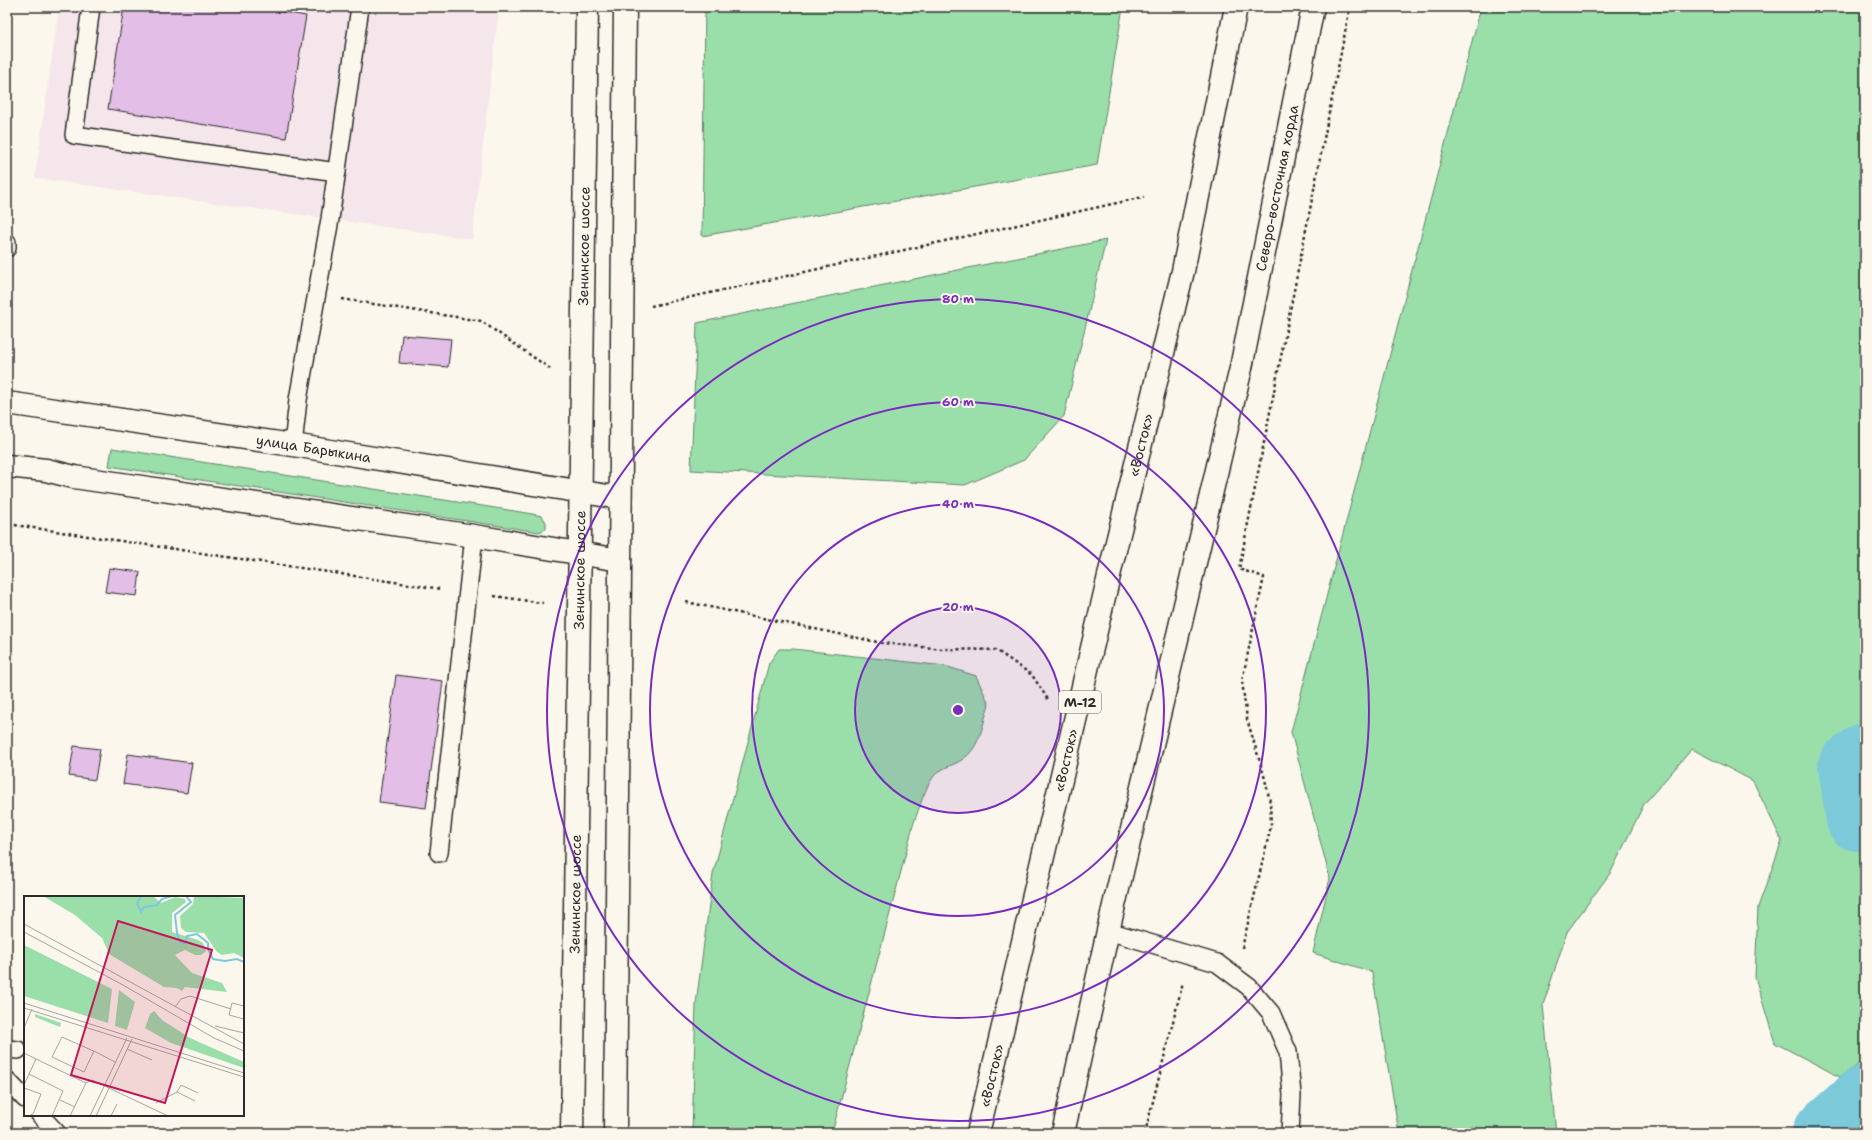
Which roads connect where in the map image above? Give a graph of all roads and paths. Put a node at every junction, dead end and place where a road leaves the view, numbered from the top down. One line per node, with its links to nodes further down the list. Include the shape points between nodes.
1 (92, 7): 8 (lane, via 74,135)
2 (360, 7): 8 (lane)
3 (587, 7): 18 (main road, Зенинское шоссе)
4 (625, 7): 19 (main road)
5 (1236, 7): 27 (main road, «Восток» / М-12, via 1184,271)
6 (1313, 7): 29 (main road, Северо-восточная хорда, via 1241,368)
7 (1350, 7): 30 (path, via 1239,569 1264,577 1242,681 1247,719 1268,794 1270,826)
8 (337, 172): 12 (lane)
9 (1144, 197): 13 (path)
10 (7, 242): 11 (lane)
11 (7, 248)
12 (317, 295): 14 (path, via 480,321); 16 (lane, via 298,400)
13 (650, 306)
14 (558, 373)
15 (7, 403): 16 (main road, улица Барыкина)
16 (293, 445): 18 (main road, улица Барыкина)
17 (7, 466): 21 (main road)
18 (580, 491): 19 (main road, улица Барыкина); 22 (main road, Зенинское шоссе)
19 (620, 498): 23 (main road)
20 (7, 529): 24 (path, via 8,524)
21 (474, 536): 22 (main road); 24 (lane)
22 (579, 554): 23 (main road); 36 (main road, Зенинское шоссе)
23 (620, 560): 37 (main road)
24 (468, 593): 26 (path); 28 (lane)
25 (686, 602): 27 (path, via 882,643 943,649 996,650 1032,675)
26 (543, 603)
27 (1072, 737): 38 (main road, «Восток» / М-12)
28 (439, 853)
29 (1108, 931): 31 (lane); 39 (main road)
30 (1242, 948)
31 (1190, 954): 40 (path); 41 (lane, via 1217,963 1249,987 1271,1013 1288,1052 1292,1096)
32 (7, 1080): 33 (lane)
33 (24, 1098)
34 (41, 1116): 35 (lane)
35 (57, 1133)
36 (572, 1133)
37 (615, 1133)
38 (978, 1133)
39 (1063, 1133)
40 (1145, 1133)
41 (1290, 1133)

